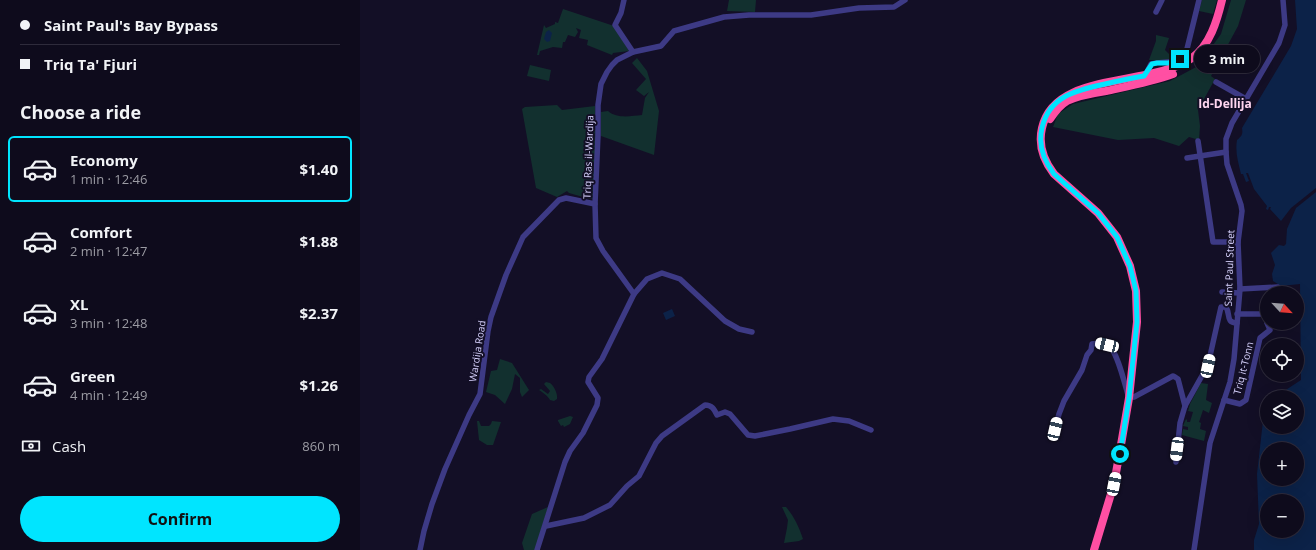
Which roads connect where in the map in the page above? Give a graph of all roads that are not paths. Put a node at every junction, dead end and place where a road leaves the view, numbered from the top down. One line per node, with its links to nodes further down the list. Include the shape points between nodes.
1 (624, 0): 9 (street, via 615,25)
2 (905, 0): 9 (street, Triq Ras il-Wardija, via 894,7 858,8 811,15 724,17 674,31 660,46)
3 (1162, 0): 8 (street)
4 (1199, 0): 10 (street, via 1186,53 1180,59)
5 (1222, 0): 12 (highway, via 1212,32 1199,51 1192,58)
6 (1228, 0): 12 (highway, via 1224,18 1204,54 1176,73)
7 (1284, 0): 14 (street, Saint Paul Street, via 1283,35)
8 (1156, 12)
9 (633, 52): 19 (street, Triq Ras il-Wardija, via 614,62 601,84)
10 (1157, 63): 11 (street, via 1152,64); 12 (street, via 1152,72)
11 (1144, 76): 12 (highway); 30 (highway, via 1084,88 1063,97 1046,116 1040,142 1049,168 1098,213 1117,237 1130,266 1136,291 1137,322)
12 (1159, 76): 30 (highway, via 1083,95 1066,102 1054,113 1046,133 1048,156 1053,164 1104,212 1122,235 1136,267 1142,308)
13 (1216, 82): 14 (street)
14 (1246, 98): 16 (street, Saint Paul Street, via 1230,126)
15 (1198, 141): 17 (street)
16 (1226, 152): 17 (street); 20 (street, Saint Paul Street, via 1227,164 1242,211)
17 (1200, 155): 18 (street); 20 (street, via 1213,242)
18 (1187, 158)
19 (595, 204): 24 (street, Triq Ras il-Wardija, via 596,238); 37 (street, Wardija Road, via 566,198 559,200 523,237 491,317 480,394 434,497)
20 (1238, 242): 22 (street, Saint Paul Street)
21 (1260, 289): 22 (street)
22 (1240, 291): 23 (street); 25 (street, Saint Paul Street)
23 (1222, 292)
24 (634, 294): 29 (street, via 647,279 662,273 675,277 725,321 739,329); 36 (street, via 602,359 589,377 588,382 598,398 597,405 584,433 570,451)
25 (1237, 314): 26 (street); 27 (street, Saint Paul Street)
26 (1260, 314)
27 (1236, 323): 31 (street, Saint Paul Street, via 1234,359); 32 (street, via 1230,322 1228,310 1221,307 1208,366)
28 (1270, 330): 31 (street, Triq it-Tonn, via 1260,338 1246,400 1240,404)
29 (752, 332)
30 (1131, 397): 32 (street, via 1173,376 1178,379); 34 (street, via 1110,347 1099,343 1092,344 1082,370 1064,401); 39 (highway, via 1114,484); 40 (highway, via 1127,444)
31 (1224, 400): 41 (street, Saint Paul Street, via 1210,443)
32 (1185, 406): 35 (street, via 1180,423)
33 (871, 430): 36 (street, via 849,421 834,419 755,436 748,435 730,414 725,412 717,415 712,406 705,405 662,436 639,476 610,505 584,518)
34 (1051, 437)
35 (1176, 462)
36 (546, 526): 38 (street)
37 (420, 550)
38 (537, 550)
39 (1094, 550)
40 (1099, 550)
41 (1194, 550)

